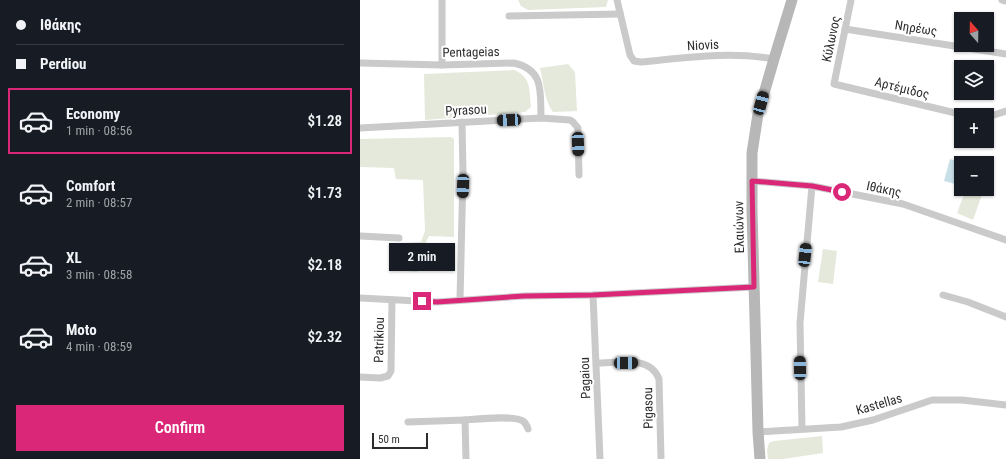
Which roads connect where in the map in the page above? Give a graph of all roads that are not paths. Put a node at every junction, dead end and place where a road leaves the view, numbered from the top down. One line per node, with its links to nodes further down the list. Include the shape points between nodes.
1 (442, 0): 13 (street)
2 (617, 0): 7 (street)
3 (792, 0): 11 (main road, Ελαιώνων)
4 (852, 0): 9 (street, Κύλωνος)
5 (1002, 0): 6 (street)
6 (1006, 1)
7 (620, 14): 8 (street); 11 (street, Niovis, via 630,56 634,61 702,56)
8 (509, 16)
9 (846, 29): 10 (street, Νηρέως); 14 (street, Κύλωνος)
10 (1006, 54)
11 (774, 59): 22 (main road, Ελαιώνων, via 756,125)
12 (360, 63): 13 (street, Pentageias)
13 (442, 65): 18 (street, Pentageias, via 514,63 525,66 532,71 538,82)
14 (834, 84): 16 (street, Αρτέμιδος)
15 (1006, 111): 17 (street)
16 (954, 113)
17 (994, 114)
18 (541, 118): 19 (street, Pyrasou); 21 (street, Pyrasou, via 566,120 573,122 578,128)
19 (462, 122): 20 (street, Pyrasou); 32 (street)
20 (360, 128)
21 (580, 175)
22 (752, 181): 23 (street, Ιθάκης); 27 (main road, Ελαιώνων)
23 (812, 186): 26 (street, Ιθάκης, via 903,204); 40 (street, via 800,323)
24 (360, 236): 25 (street)
25 (399, 238)
26 (1006, 240)
27 (754, 287): 28 (street); 41 (main road, Ελαιώνων)
28 (593, 295): 32 (street); 34 (street, Pagaiou)
29 (943, 295): 33 (street)
30 (360, 298): 31 (street)
31 (392, 300): 32 (street); 35 (street, Patrikiou, via 391,370 388,376 380,378)
32 (460, 300)
33 (1006, 317)
34 (597, 363): 43 (street, Pagaiou); 44 (street, Pigasou, via 640,362 657,372)
35 (360, 377)
36 (1006, 405): 40 (street, Kastellas, via 962,400 932,400 873,420 841,427)
37 (465, 420): 38 (street); 39 (street, via 511,418 523,421); 42 (street)
38 (408, 422)
39 (528, 429)
40 (802, 429): 41 (street, Kastellas)
41 (758, 432): 45 (main road, Ελαιώνων)
42 (466, 459)
43 (600, 459)
44 (662, 459)
45 (760, 459)

